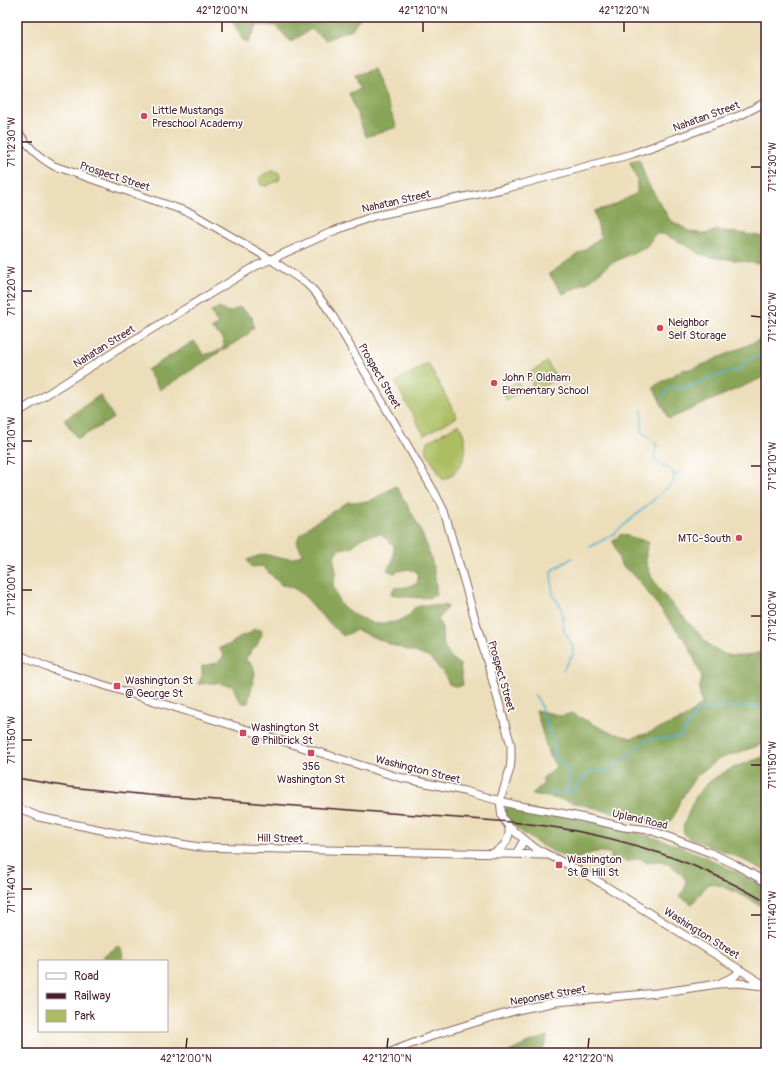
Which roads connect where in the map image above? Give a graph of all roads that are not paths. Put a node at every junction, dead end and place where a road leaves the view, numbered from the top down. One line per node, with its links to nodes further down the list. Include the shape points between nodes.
1 (766, 102): 3 (street, Nahatan Street, via 741,115 628,155 507,188 374,216)
2 (17, 130): 3 (street, Prospect Street, via 36,154 54,166 191,213)
3 (270, 259): 4 (street, Nahatan Street); 6 (street, Prospect Street, via 306,283 326,306 440,503 511,745 510,769)
4 (17, 413)
5 (17, 654): 6 (street, Washington Street, via 60,672 390,775)
6 (500, 801): 8 (street, Washington Street, via 502,817); 13 (street, Upland Road, via 650,830 723,858)
7 (17, 807): 10 (street, Hill Street, via 39,817 199,846)
8 (509, 827): 9 (street, Washington Street); 10 (street, via 507,842)
9 (524, 840): 11 (street); 12 (street, Washington Street)
10 (493, 853): 11 (street, Hill Street)
11 (516, 854): 12 (street, Hill Street)
12 (547, 855): 14 (street, Washington Street, via 617,893)
13 (766, 882)
14 (742, 971): 15 (street); 16 (street, Neponset Street); 17 (street, Washington Street)
15 (738, 983): 16 (street, Neponset Street); 17 (street, Neponset Street)
16 (718, 984): 18 (street, Neponset Street, via 656,993 556,1002 522,1009 437,1034)
17 (766, 986)
18 (388, 1053)

